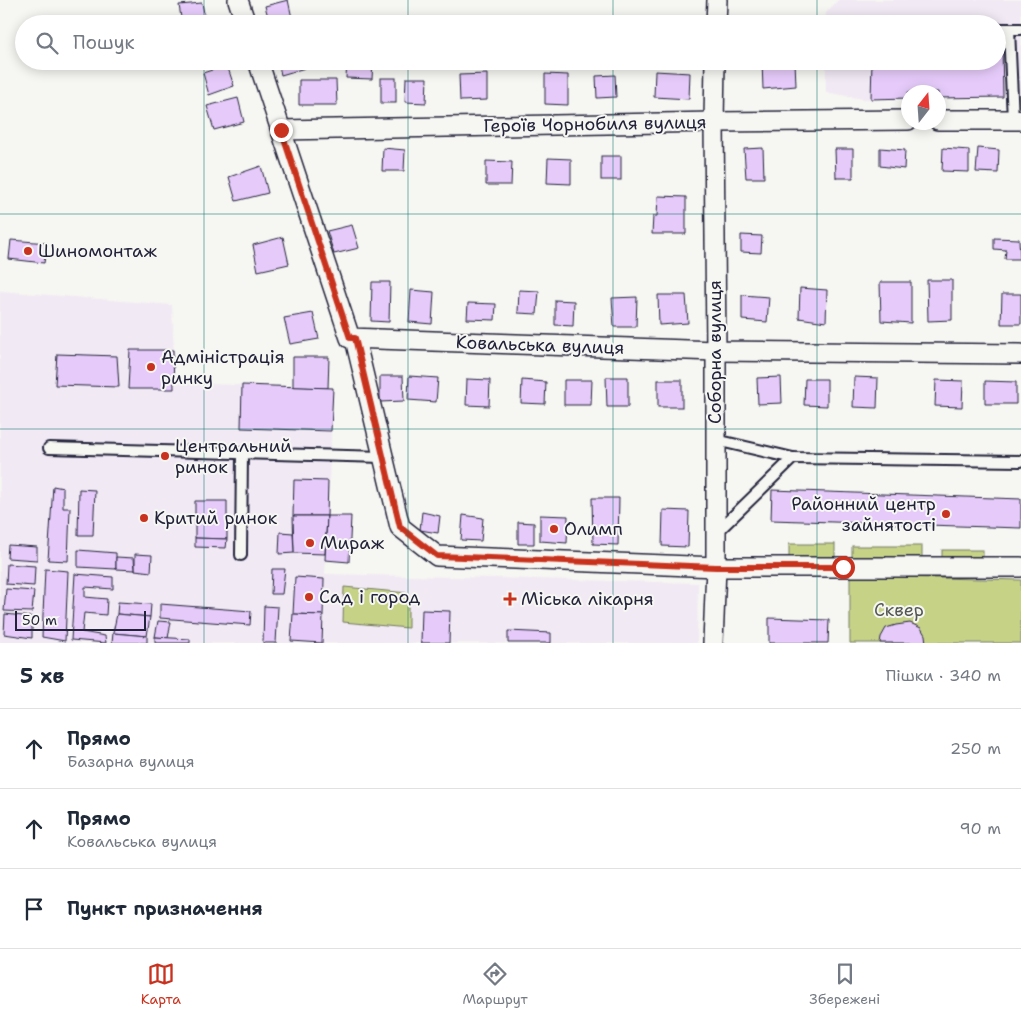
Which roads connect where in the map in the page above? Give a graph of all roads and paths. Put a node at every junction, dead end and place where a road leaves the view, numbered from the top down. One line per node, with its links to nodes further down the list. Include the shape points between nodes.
1 (238, 0): 3 (street)
2 (717, 0): 4 (street)
3 (243, 15)
4 (716, 15)
5 (1008, 29): 6 (lane); 11 (lane)
6 (1021, 29)
7 (261, 70): 13 (street)
8 (715, 70): 12 (street, Соборна вулиця)
9 (901, 120): 12 (street, Героїв Чорнобиля вулиця)
10 (946, 120): 11 (street)
11 (1017, 120)
12 (714, 122): 13 (street, Героїв Чорнобиля вулиця); 15 (street, Соборна вулиця)
13 (281, 130): 14 (street, via 350,338)
14 (355, 338): 15 (street, Ковальська вулиця); 20 (street)
15 (716, 351): 16 (street, Ковальська вулиця); 17 (street, Соборна вулиця)
16 (1021, 354)
17 (716, 440): 21 (lane); 23 (street, Соборна вулиця)
18 (49, 448): 19 (lane)
19 (242, 454): 20 (lane); 24 (lane)
20 (383, 457): 25 (street, via 400,527 437,556)
21 (793, 458): 22 (lane); 23 (lane)
22 (1021, 461)
23 (716, 533): 25 (street, Соборна вулиця)
24 (241, 555)
25 (716, 567): 26 (street); 27 (street, Соборна вулиця)
26 (1021, 567)
27 (714, 643)

